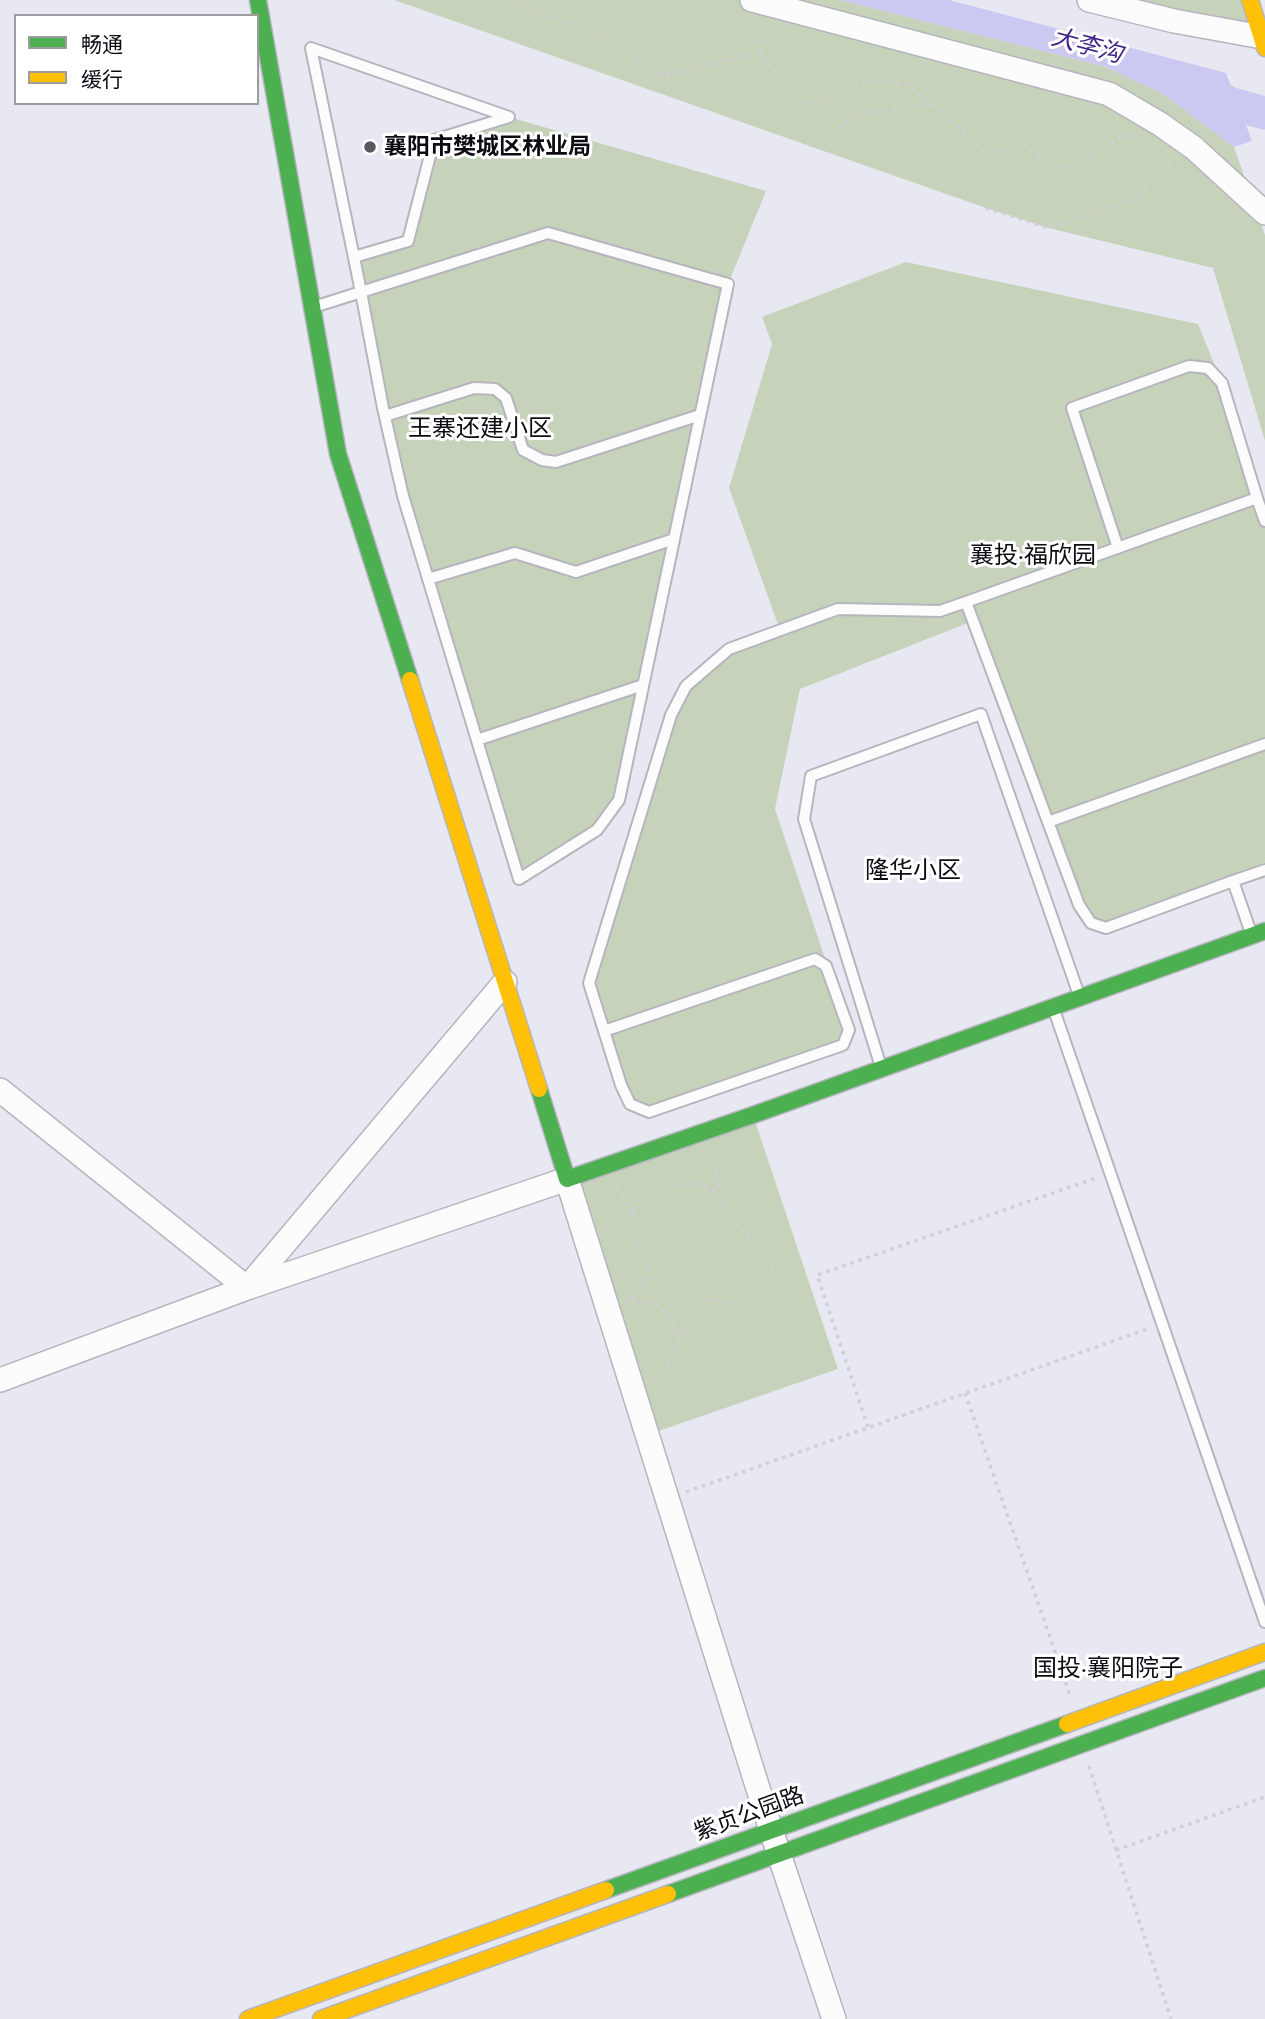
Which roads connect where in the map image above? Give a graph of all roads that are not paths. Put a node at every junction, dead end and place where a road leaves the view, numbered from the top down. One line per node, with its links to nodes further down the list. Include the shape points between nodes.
1 (258, 0): 9 (main road)
2 (1089, 0): 5 (street)
3 (1250, 0): 5 (main road)
4 (755, 1): 6 (street, via 1109,94 1194,148)
5 (1263, 43)
6 (1265, 213)
7 (354, 257): 7 (lane, via 351,244 311,48 509,117 434,140 408,241); 8 (lane)
8 (361, 292): 9 (lane); 10 (lane, via 548,233 728,284); 11 (lane)
9 (311, 308): 25 (main road, via 338,454)
10 (700, 415): 11 (lane, via 556,462 523,450 506,398 495,389 474,388); 14 (lane)
11 (385, 416): 16 (lane)
12 (1257, 498): 13 (lane); 15 (lane); 15 (lane, via 1222,383 1208,368 1189,366 1098,398 1072,408)
13 (1265, 522)
14 (674, 540): 16 (lane, via 576,572 516,553); 18 (lane)
15 (1118, 548): 17 (lane)
16 (428, 579): 19 (lane)
17 (966, 602): 21 (lane); 28 (lane, via 940,611 838,609 729,649 686,686 671,715 590,983)
18 (643, 685): 19 (lane); 19 (lane, via 619,800 597,830 519,879)
19 (477, 740)
20 (1265, 744): 21 (lane)
21 (1048, 822): 23 (lane, via 1079,905 1091,923 1107,928)
22 (1265, 870): 23 (lane)
23 (1233, 881): 24 (lane)
24 (1258, 933): 26 (main road)
25 (505, 982): 31 (main road); 32 (street)
26 (1080, 998): 27 (main road); 29 (lane, via 981,714 954,723 811,776 804,819)
27 (1053, 1007): 29 (main road); 34 (lane)
28 (604, 1031): 28 (lane, via 815,959 826,966 849,1030 842,1045 649,1112 630,1104)
29 (882, 1069): 31 (main road)
30 (0, 1090): 32 (street)
31 (567, 1179): 32 (street); 37 (street)
32 (247, 1288): 33 (street)
33 (0, 1380)
34 (1265, 1622)
35 (1265, 1652): 37 (main road, 紫贞公园路)
36 (1265, 1678): 38 (main road, 紫贞公园路)
37 (771, 1830): 38 (street); 39 (main road, 紫贞公园路)
38 (779, 1854): 40 (main road, 紫贞公园路); 41 (street)
39 (248, 2019)
40 (321, 2019)
41 (834, 2019)

